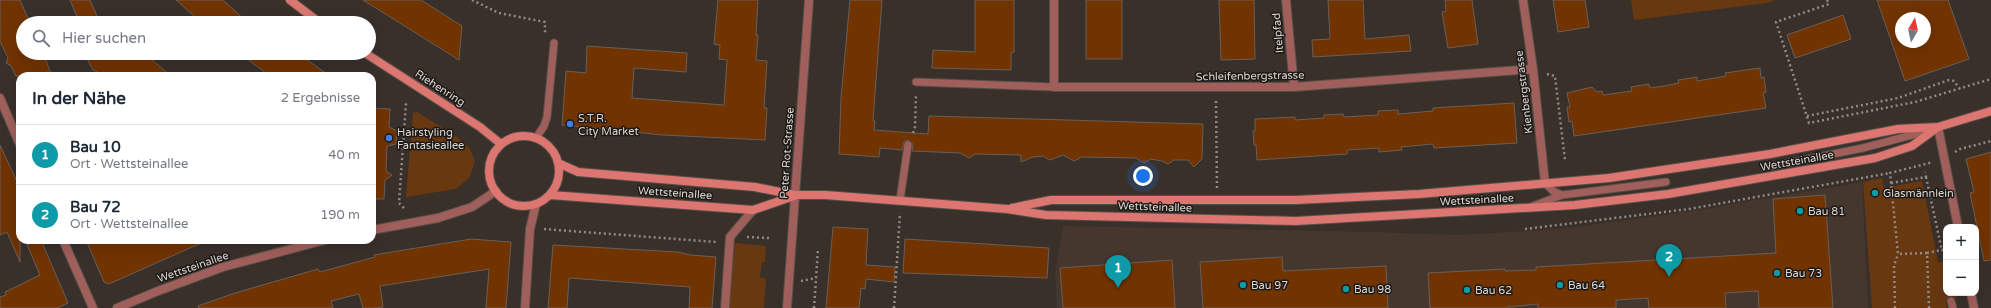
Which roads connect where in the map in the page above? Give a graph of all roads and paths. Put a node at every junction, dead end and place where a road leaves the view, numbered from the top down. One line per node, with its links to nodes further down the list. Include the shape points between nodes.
1 (290, 0): 8 (main road)
2 (472, 0): 9 (path, via 499,13 545,22 544,35)
3 (809, 0): 40 (street, Peter Rot-Strasse)
4 (1054, 0): 14 (street)
5 (1286, 0): 15 (street, Itelpfad)
6 (1523, 0): 11 (street, Kienbergstrasse)
7 (1827, 0): 21 (path, via 1829,4 1776,22)
8 (311, 16)
9 (554, 43): 24 (lane, via 547,116)
10 (376, 60): 26 (main road, Riehenring, via 480,127)
11 (1533, 69): 15 (street, Schleifenbergstrasse); 29 (path, via 1555,76); 36 (street, Kienbergstrasse)
12 (1991, 79): 17 (path)
13 (916, 82): 14 (lane); 27 (path, via 915,127)
14 (1054, 87): 16 (street, Schleifenbergstrasse)
15 (1294, 87): 16 (street, Schleifenbergstrasse)
16 (1216, 88): 43 (path)
17 (1960, 89): 21 (path, via 1914,102 1809,123); 21 (path, via 1954,81 1949,80 1903,98)
18 (0, 98): 23 (street)
19 (406, 103): 45 (path, via 399,203)
20 (1991, 111): 22 (main road, Wettsteinallee)
21 (1807, 116)
22 (1938, 127): 28 (street); 31 (lane, via 1863,148); 36 (main road, Wettsteinallee, via 1898,129 1665,171); 46 (main road, Wettsteinallee, via 1912,146 1875,158 1668,194)
23 (16, 136)
24 (536, 138): 26 (main road, via 524,136); 30 (main road, via 551,148)
25 (1991, 141): 28 (path, via 1960,149)
26 (501, 144): 38 (main road, via 494,152 489,168 489,177)
27 (908, 145): 42 (lane)
28 (1945, 158): 33 (path); 49 (street)
29 (1565, 160)
30 (558, 163): 39 (main road, via 559,173); 40 (main road, Wettsteinallee, via 578,172 755,187)
31 (1773, 166)
32 (1925, 172): 34 (path)
33 (1890, 173): 37 (path); 52 (path, via 1690,209)
34 (1926, 177): 37 (path); 58 (path)
35 (1666, 182): 41 (lane)
36 (1545, 183): 41 (lane); 43 (main road, Wettsteinallee, via 1419,194)
37 (1891, 183): 60 (path)
38 (496, 191): 44 (main road, via 504,200 514,204); 50 (street, via 472,207 438,218)
39 (550, 195): 44 (main road); 48 (main road, Wettsteinallee)
40 (795, 195): 42 (main road, Wettsteinallee, via 825,194); 48 (main road, Wettsteinallee); 68 (street, Peter Rot-Strasse)
41 (1562, 195): 46 (lane)
42 (900, 200): 47 (main road, Wettsteinallee); 70 (path)
43 (1217, 201): 47 (main road, Wettsteinallee, via 1051,200)
44 (536, 204): 66 (street, via 530,229)
45 (404, 208)
46 (1528, 208): 47 (main road, Wettsteinallee, via 1296,221 1046,215)
47 (1007, 209)
48 (753, 210): 53 (street)
49 (1957, 224)
50 (376, 229)
51 (541, 229): 53 (path, via 721,243)
52 (1524, 229)
53 (730, 237): 54 (path); 67 (street)
54 (769, 238)
55 (65, 244): 64 (street)
56 (310, 244): 65 (street, Wettsteinallee, via 223,267)
57 (818, 249): 61 (path)
58 (1942, 251): 59 (path)
59 (1926, 253): 60 (path); 72 (path)
60 (1898, 254): 71 (path, via 1894,266)
61 (816, 278): 62 (path); 69 (path)
62 (800, 281)
63 (1972, 296): 73 (street)
64 (93, 308)
65 (117, 308)
66 (525, 308)
67 (724, 308)
68 (787, 308)
69 (814, 308)
70 (894, 308)
71 (1895, 308)
72 (1929, 308)
73 (1974, 308)

